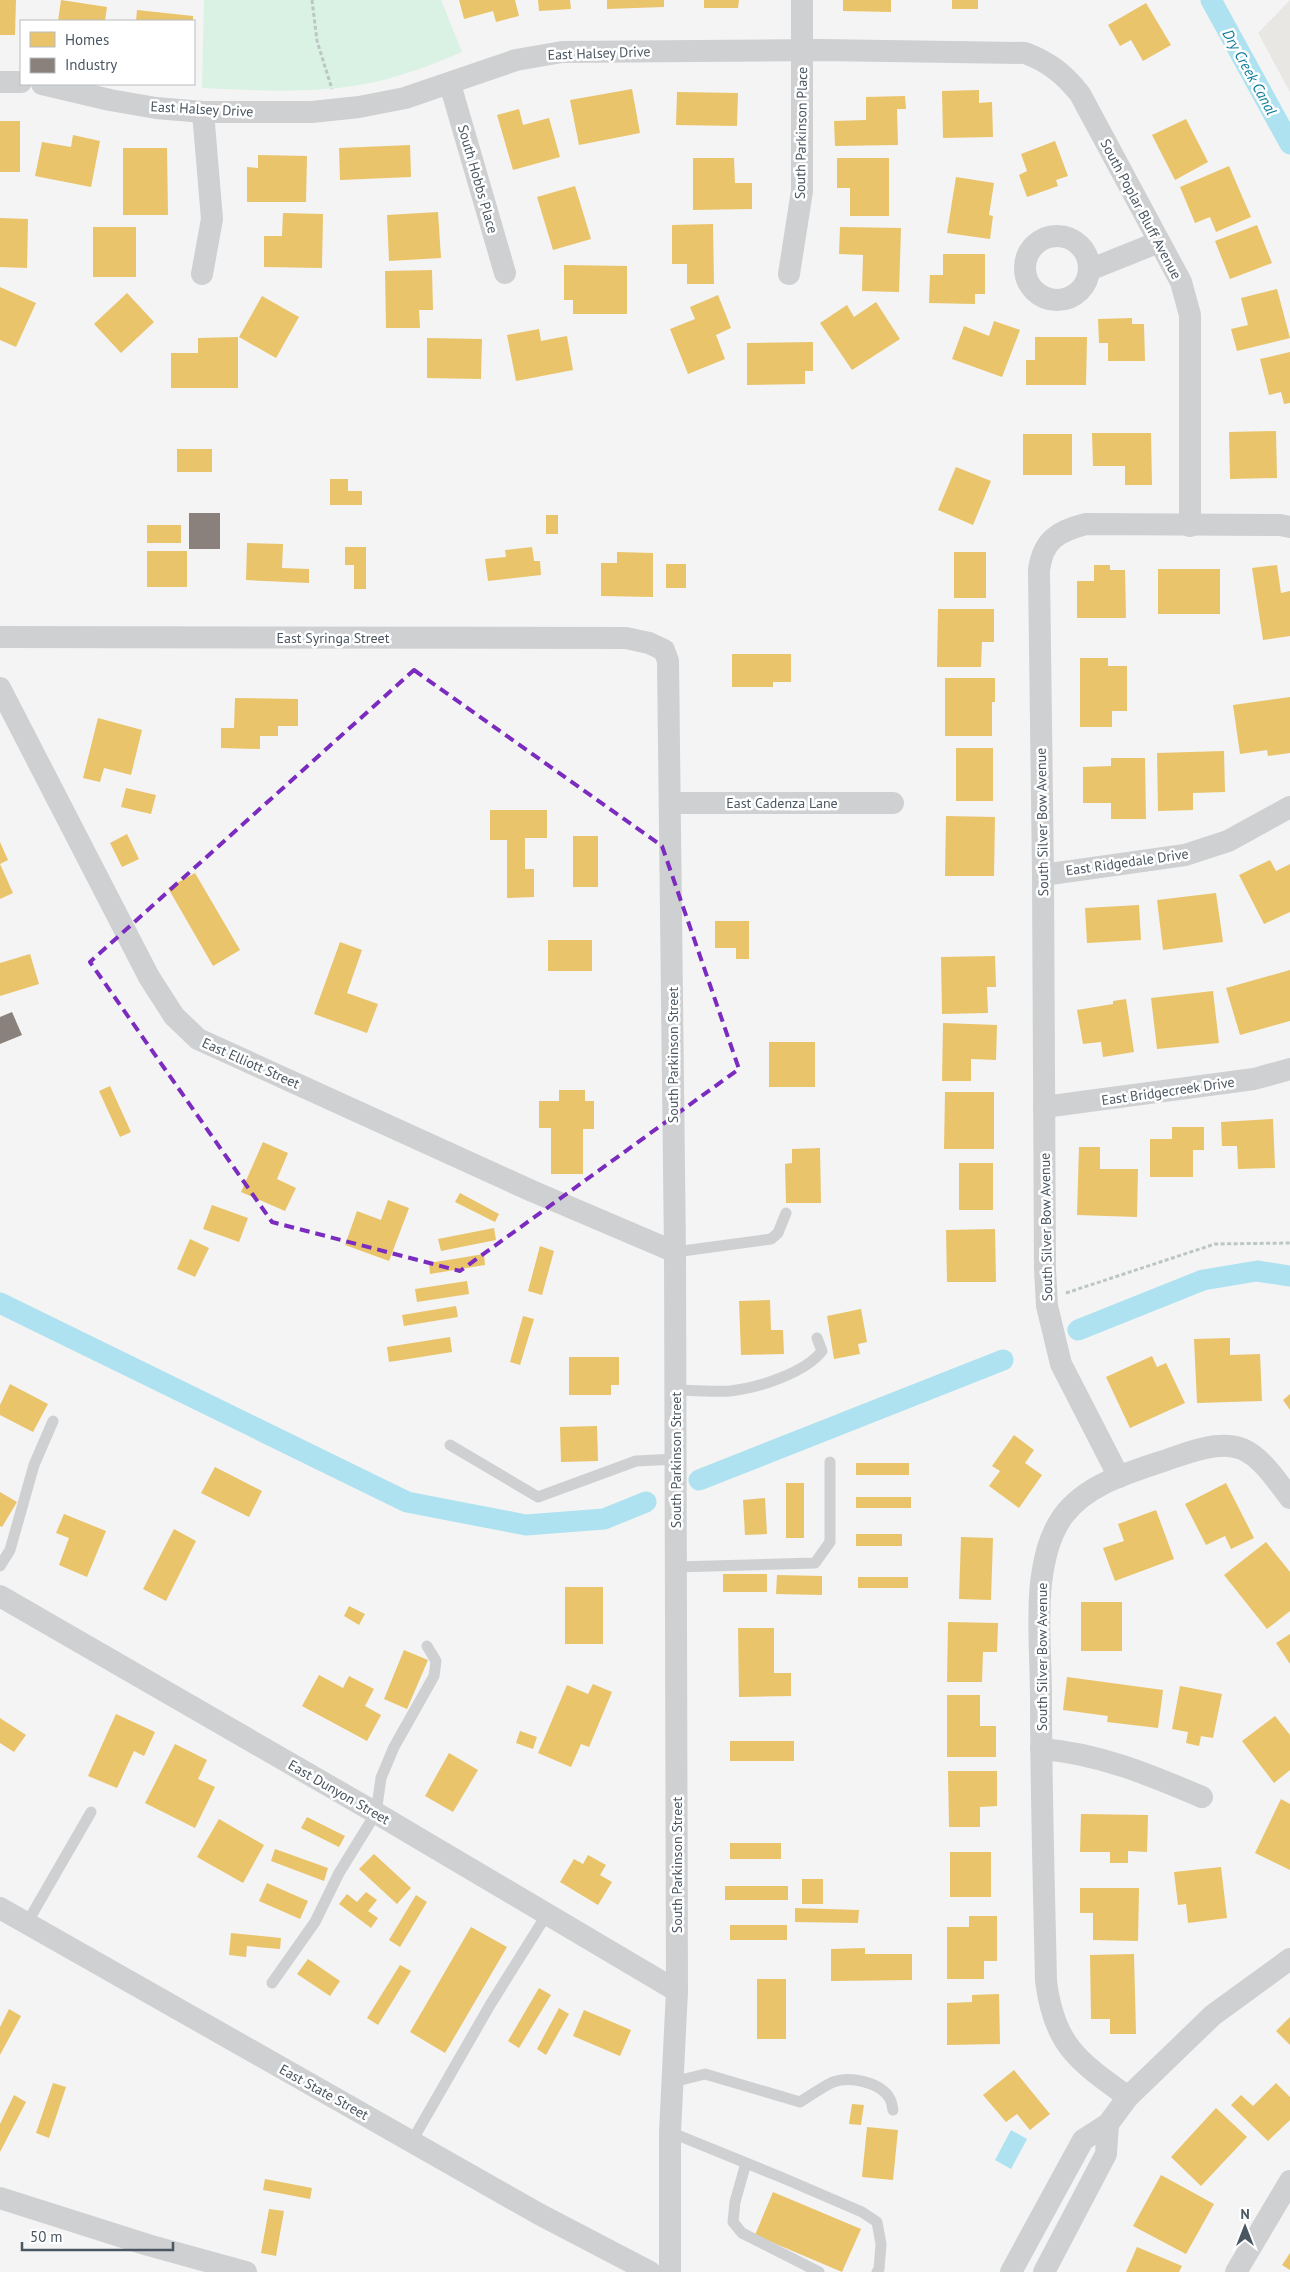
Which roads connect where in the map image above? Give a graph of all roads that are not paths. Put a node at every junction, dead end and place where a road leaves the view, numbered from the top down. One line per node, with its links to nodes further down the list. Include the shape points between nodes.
1 (802, 0): 2 (street, South Parkinson Place)
2 (802, 50): 3 (street, East Halsey Drive, via 1002,51 1025,53); 6 (street, East Halsey Drive, via 562,52 516,60); 13 (street, South Parkinson Place, via 802,191)
3 (1045, 61): 9 (street, South Poplar Bluff Avenue, via 1067,78 1080,94)
4 (0, 82): 5 (street)
5 (20, 82)
6 (450, 84): 8 (street, East Halsey Drive, via 405,98 334,110); 12 (street, South Hobbs Place)
7 (46, 85): 8 (street, East Halsey Drive, via 156,108)
8 (203, 112): 11 (street, via 212,219)
9 (1159, 242): 10 (street); 14 (street, South Poplar Bluff Avenue, via 1180,282 1190,314)
10 (1089, 270)
11 (202, 274)
12 (506, 274)
13 (788, 274)
14 (1190, 526): 15 (street, South Silver Bow Avenue); 22 (street, South Silver Bow Avenue, via 1086,524 1068,528 1050,541 1041,554)
15 (1290, 527)
16 (0, 637): 17 (street, East Syringa Street, via 626,638)
17 (664, 650): 19 (street, South Parkinson Street, via 670,671)
18 (0, 688): 26 (street, East Elliott Street, via 149,977 174,1016 198,1040)
19 (671, 803): 20 (street, East Cadenza Lane); 26 (street, South Parkinson Street)
20 (893, 803)
21 (1290, 807): 22 (street, East Ridgedale Drive, via 1228,841 1185,855)
22 (1043, 875): 24 (street, South Silver Bow Avenue)
23 (1290, 1069): 24 (street, East Bridgecreek Drive, via 1254,1079)
24 (1044, 1108): 33 (street, South Silver Bow Avenue, via 1047,1306 1061,1364)
25 (786, 1214): 26 (lane, via 778,1233 771,1239)
26 (675, 1252): 28 (street, South Parkinson Street)
27 (817, 1338): 28 (lane, via 822,1352 814,1362 767,1383 730,1391)
28 (676, 1390): 31 (street, South Parkinson Street)
29 (53, 1422): 35 (lane, via 34,1465 10,1550)
30 (450, 1445): 31 (lane, via 538,1497 636,1460)
31 (676, 1459): 36 (street, South Parkinson Street)
32 (830, 1462): 36 (lane, via 830,1542 815,1563)
33 (1119, 1477): 34 (street, via 1206,1446 1231,1446 1253,1453); 39 (street, South Silver Bow Avenue, via 1084,1494 1063,1516 1048,1542 1041,1584)
34 (1290, 1498)
35 (0, 1566)
36 (676, 1566): 48 (street, South Parkinson Street)
37 (0, 1596): 42 (street, East Dunyon Street)
38 (427, 1646): 42 (lane, via 436,1661 434,1676 394,1747 381,1778)
39 (1041, 1749): 40 (street, via 1069,1751 1114,1763); 50 (street, South Silver Bow Avenue, via 1049,2004 1056,2027 1083,2065)
40 (1202, 1797)
41 (91, 1812): 45 (lane)
42 (376, 1813): 44 (street, East Dunyon Street); 47 (lane, via 339,1873 315,1922)
43 (0, 1908): 45 (street, East State Street)
44 (547, 1914): 48 (street, East Dunyon Street); 54 (lane)
45 (27, 1923): 54 (street, East State Street)
46 (1290, 1959): 50 (street, via 1213,2015)
47 (272, 1983)
48 (677, 1991): 49 (street, South Parkinson Street)
49 (673, 2082): 51 (lane, via 705,2074 800,2102 834,2082 849,2080 868,2083 880,2090 890,2099); 53 (street, South Parkinson Street)
50 (1128, 2097): 52 (street)
51 (893, 2110)
52 (1108, 2124): 64 (street, via 1083,2140); 65 (street, via 1106,2154)
53 (670, 2132): 55 (lane); 61 (street, South Parkinson Street)
54 (412, 2141): 58 (street, East State Street)
55 (746, 2163): 62 (lane, via 733,2222 742,2233); 63 (lane, via 862,2212 877,2222 881,2244)
56 (1290, 2181): 66 (street)
57 (0, 2198): 59 (street)
58 (619, 2263): 60 (street, East State Street)
59 (246, 2272)
60 (650, 2272)
61 (670, 2272)
62 (820, 2272)
63 (877, 2272)
64 (1011, 2272)
65 (1044, 2272)
66 (1236, 2272)

